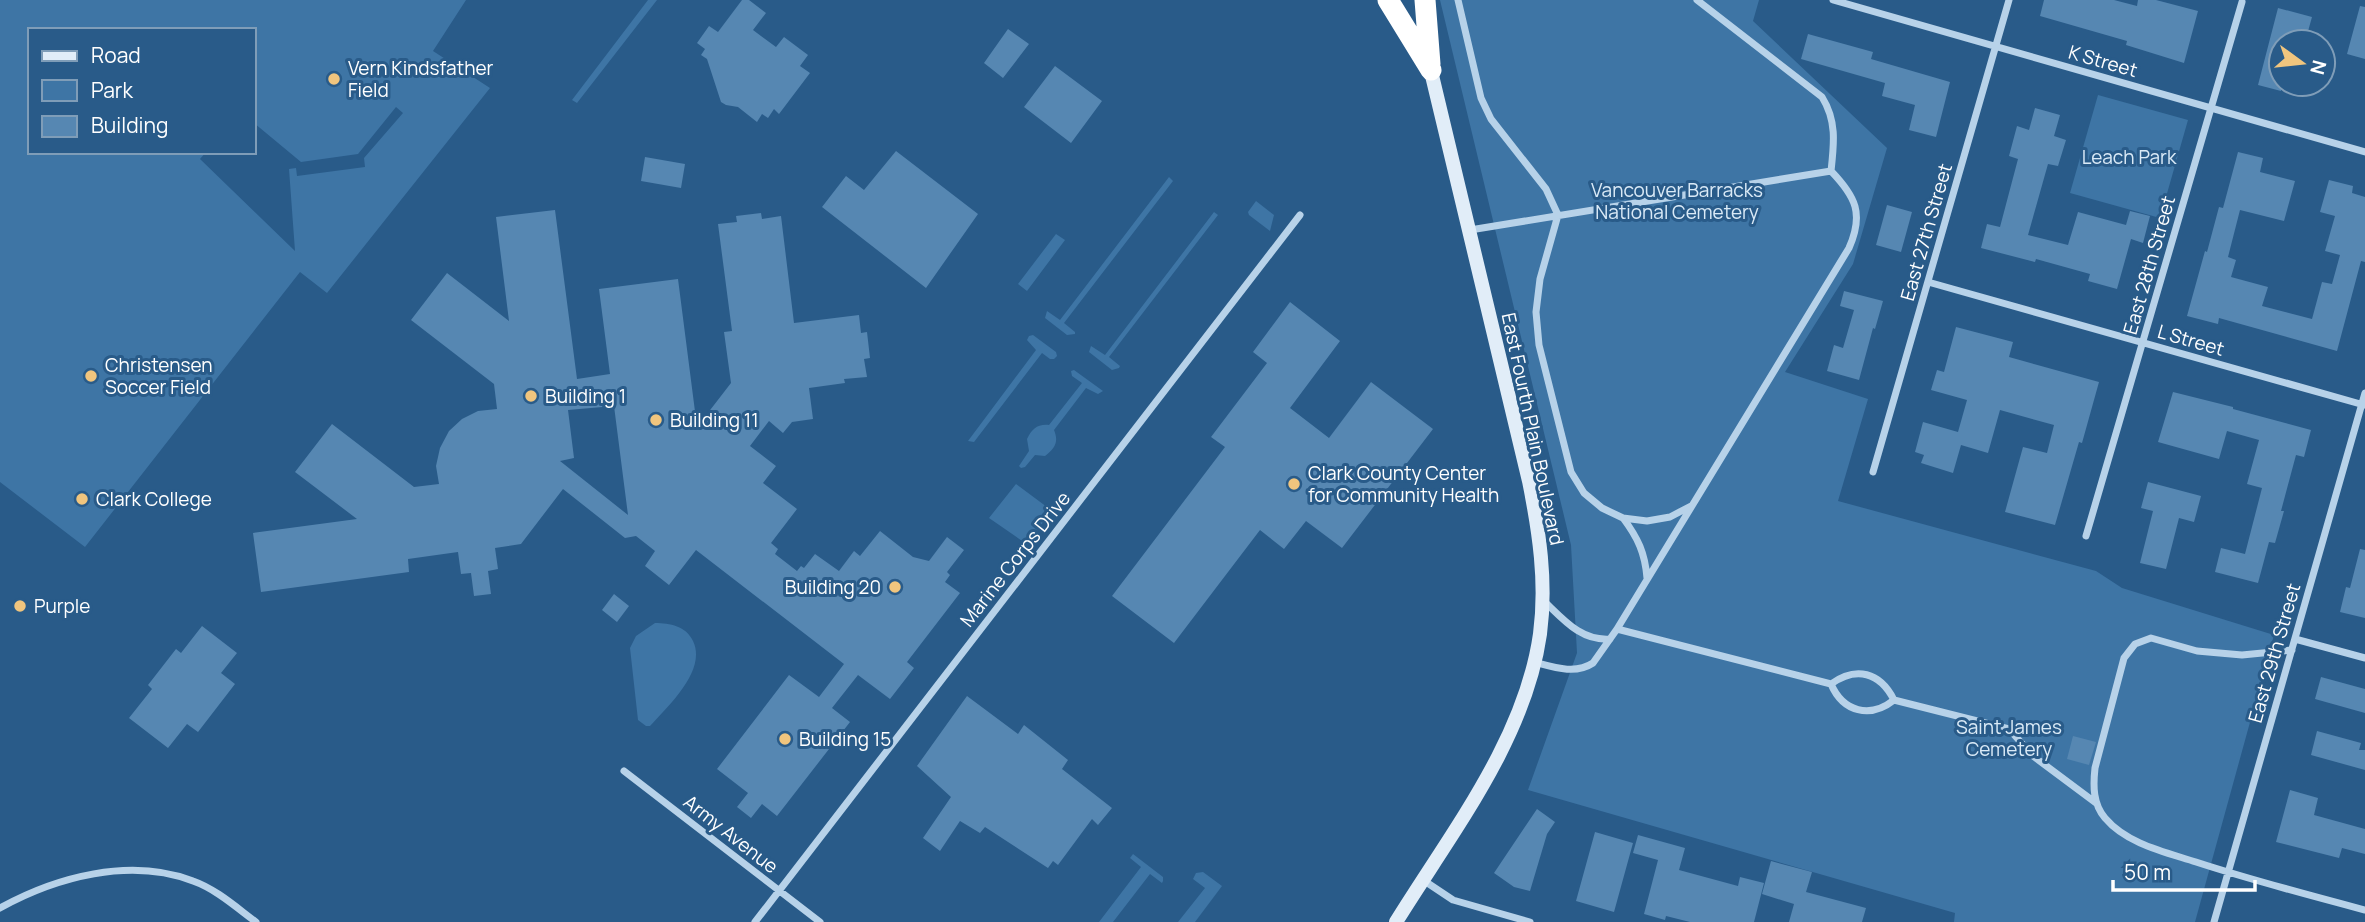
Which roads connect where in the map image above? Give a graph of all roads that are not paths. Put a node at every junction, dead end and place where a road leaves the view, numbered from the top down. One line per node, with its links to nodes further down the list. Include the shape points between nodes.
1 (1388, 0): 10 (highway)
2 (1413, 0): 10 (main road, East Fourth Plain Boulevard)
3 (1425, 0): 10 (highway)
4 (1458, 0): 15 (street, via 1490,119 1546,188)
5 (1697, 0): 13 (street, via 1822,97 1834,125)
6 (1833, 0): 9 (street, K Street)
7 (2009, 0): 9 (street, East 27th Street)
8 (2242, 2): 11 (street, East 28th Street)
9 (1995, 47): 11 (street, K Street); 17 (street, East 27th Street)
10 (1431, 70): 16 (main road, East Fourth Plain Boulevard)
11 (2211, 108): 12 (street, K Street); 18 (street, East 28th Street)
12 (2365, 152)
13 (1831, 172): 15 (street); 22 (street, via 1854,200 1856,233)
14 (1300, 215): 39 (street, Marine Corps Drive)
15 (1558, 215): 16 (street); 23 (street, via 1540,279 1539,345 1572,472 1584,493)
16 (1470, 230): 26 (main road, East Fourth Plain Boulevard, via 1531,495 1541,555)
17 (1927, 282): 18 (street, L Street); 21 (street, East 27th Street)
18 (2143, 343): 20 (street, L Street); 24 (street, East 28th Street)
19 (2365, 393): 20 (street, East 29th Street)
20 (2363, 405): 29 (street, East 29th Street)
21 (1873, 472)
22 (1691, 506): 23 (street, via 1671,517); 25 (street)
23 (1623, 518): 25 (street, via 1637,536)
24 (2086, 536)
25 (1647, 579): 27 (street)
26 (1542, 600): 28 (street, via 1578,632); 32 (main road, East Fourth Plain Boulevard)
27 (1617, 629): 28 (street); 33 (street)
28 (1610, 639): 32 (street, via 1587,667 1563,669)
29 (2295, 639): 30 (street, East 29th Street); 31 (street)
30 (2292, 650): 36 (street, via 2242,655 2151,638 2135,644 2124,658 2095,768); 37 (street, East 29th Street)
31 (2365, 658)
32 (1534, 662): 38 (main road, East Fourth Plain Boulevard, via 1505,743)
33 (1831, 684): 34 (street, via 1852,709 1874,710); 34 (street, via 1842,676 1867,674 1879,679)
34 (1894, 700): 36 (street, via 2009,729 2033,756)
35 (624, 771): 39 (street, Army Avenue)
36 (2096, 803): 37 (street, via 2118,830 2144,845)
37 (2228, 872): 41 (street); 47 (street, East 29th Street)
38 (1422, 880): 45 (main road, East Fourth Plain Boulevard); 46 (street, via 1453,900)
39 (779, 891): 43 (street, Marine Corps Drive); 44 (street, Army Avenue)
40 (0, 908): 42 (street, via 27,893 72,879 136,871 195,882)
41 (2365, 910)
42 (256, 922)
43 (755, 922)
44 (820, 922)
45 (1396, 922)
46 (1530, 922)
47 (2214, 922)

